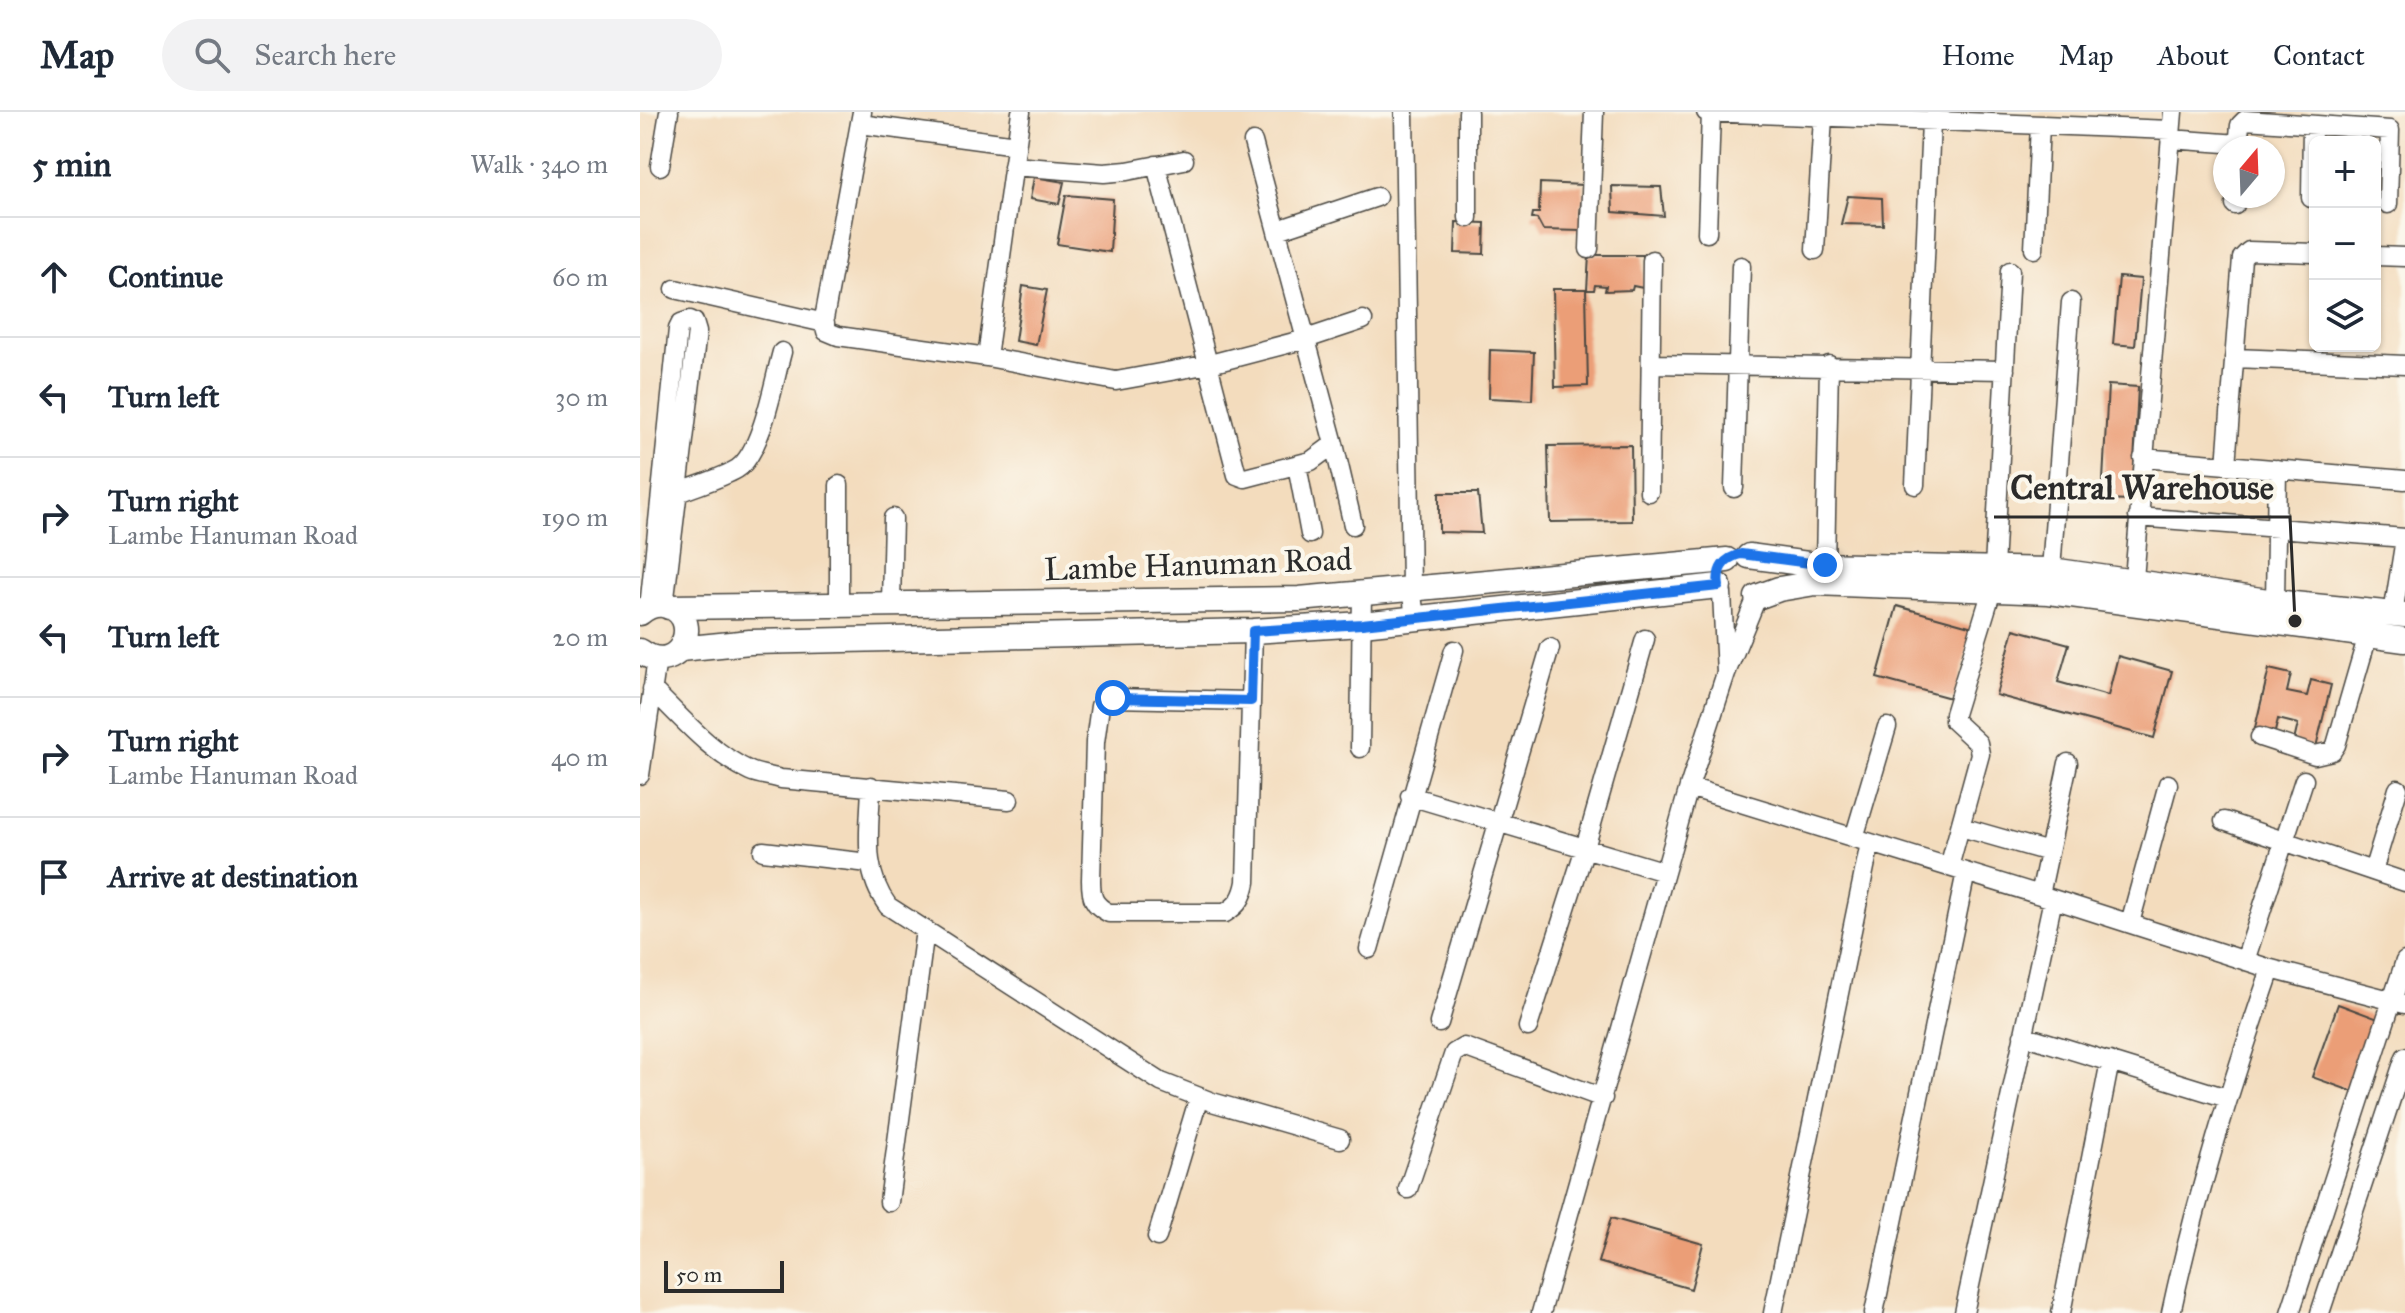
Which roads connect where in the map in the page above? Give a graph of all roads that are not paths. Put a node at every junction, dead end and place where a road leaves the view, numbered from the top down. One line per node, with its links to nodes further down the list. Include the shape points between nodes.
1 (669, 112): 20 (street)
2 (1021, 112): 17 (street)
3 (1404, 112): 72 (street)
4 (1468, 112): 24 (street)
5 (1594, 112): 27 (street)
6 (1708, 112): 7 (street); 26 (street)
7 (1823, 117): 9 (street); 29 (street)
8 (861, 118): 17 (street); 39 (street)
9 (1931, 122): 10 (street); 49 (street)
10 (2040, 125): 12 (street); 28 (street)
11 (2312, 125): 13 (street, via 2242,120); 14 (street); 23 (street, via 2391,131)
12 (2172, 127): 15 (street); 52 (street)
13 (2240, 136)
14 (2312, 136)
15 (2213, 139)
16 (1253, 142): 25 (street)
17 (1016, 145): 21 (street)
18 (1184, 160): 19 (street)
19 (1156, 165): 21 (street, via 1104,173); 45 (street)
20 (660, 166)
21 (1013, 166): 42 (street)
22 (1377, 197): 25 (street)
23 (2388, 204)
24 (1468, 218)
25 (1278, 230): 40 (street)
26 (1707, 233)
27 (1589, 249)
28 (2034, 249)
29 (1815, 250)
30 (2309, 253): 43 (street, via 2245,254)
31 (2381, 256): 32 (street)
32 (2405, 257)
33 (1652, 260): 46 (street)
34 (1741, 266): 44 (street)
35 (2010, 271): 50 (street)
36 (675, 289): 39 (street)
37 (2071, 302): 71 (street)
38 (1363, 320): 40 (street)
39 (825, 323): 42 (street, via 826,331 838,336)
40 (1306, 339): 45 (street); 51 (street)
41 (782, 352): 61 (street, via 749,458 738,469)
42 (987, 357): 45 (street, via 1105,381)
43 (2234, 358): 48 (street); 54 (street)
44 (1738, 363): 46 (street); 47 (street); 59 (street)
45 (1210, 364): 53 (street, via 1237,475 1245,478)
46 (1651, 364): 60 (street)
47 (1829, 365): 49 (street); 69 (street)
48 (2405, 365)
49 (1920, 367): 50 (street); 58 (street)
50 (2005, 370): 70 (street)
51 (1334, 444): 53 (street); 64 (street)
52 (2143, 458): 54 (street); 62 (street)
53 (1297, 465): 66 (street)
54 (2226, 465): 55 (street)
55 (2277, 469): 56 (street); 65 (street)
56 (2405, 480)
57 (839, 485): 79 (street)
58 (1915, 485)
59 (1734, 488)
60 (1649, 492)
61 (678, 493): 80 (street); 80 (street, via 697,332 690,320 678,329)
62 (2138, 517): 65 (street); 75 (street)
63 (893, 518): 77 (street)
64 (1353, 525)
65 (2276, 530): 67 (street); 78 (street)
66 (1310, 534)
67 (2405, 539): 81 (street)
68 (1738, 558): 69 (main road, Lambe Hanuman Road); 72 (main road, Lambe Hanuman Road); 73 (main road, via 1718,572); 76 (main road, via 1762,566 1763,590)
69 (1825, 565): 70 (main road, Lambe Hanuman Road)
70 (1993, 579): 71 (main road, Lambe Hanuman Road); 76 (main road, via 1815,583); 109 (street, via 1954,714 1954,721 1978,743 1980,754)
71 (2050, 581): 75 (main road, Lambe Hanuman Road)
72 (1411, 587): 74 (main road, Lambe Hanuman Road); 82 (street)
73 (1720, 590): 76 (main road, via 1742,603); 82 (main road, Lambe Hanuman Road); 92 (street)
74 (1362, 591): 77 (main road, Lambe Hanuman Road, via 1299,599); 83 (street)
75 (2133, 592): 78 (main road, Lambe Hanuman Road); 85 (main road)
76 (1757, 597): 92 (street)
77 (891, 602): 79 (main road, Lambe Hanuman Road)
78 (2275, 602): 81 (main road, Lambe Hanuman Road)
79 (839, 603): 80 (main road, Lambe Hanuman Road)
80 (651, 609): 89 (main road, via 682,617 685,642)
81 (2399, 614)
82 (1415, 618): 83 (main road, Lambe Hanuman Road)
83 (1362, 624): 84 (main road, Lambe Hanuman Road); 97 (street)
84 (1253, 631): 89 (main road, Lambe Hanuman Road, via 750,642); 94 (street)
85 (2368, 635): 87 (main road); 96 (street, via 2332,751 2315,755)
86 (1645, 639): 112 (street)
87 (2405, 640)
88 (1550, 648): 108 (street)
89 (680, 649): 91 (main road, Lambe Hanuman Road, via 666,658)
90 (1454, 650): 105 (street)
91 (646, 655): 93 (street)
92 (1726, 673): 103 (street)
93 (652, 689): 99 (street); 102 (street, via 697,734 751,772)
94 (1251, 701): 94 (street, via 1246,882 1238,905 1225,913 1109,913 1097,907 1091,880 1100,706 1113,698)
95 (1887, 727): 110 (street)
96 (2260, 737)
97 (1360, 748)
98 (2068, 763): 114 (street)
99 (640, 775)
100 (2304, 780): 111 (street)
101 (2168, 784): 121 (street)
102 (871, 786): 106 (street); 115 (street)
103 (1689, 787): 110 (street); 118 (street)
104 (2398, 789): 117 (street)
105 (1410, 796): 108 (street); 123 (street)
106 (1009, 800)
107 (2224, 821): 111 (street)
108 (1498, 822): 112 (street); 128 (street)
109 (1961, 827): 114 (street); 116 (street)
110 (1862, 840): 116 (street); 141 (street)
111 (2285, 841): 117 (street); 124 (street)
112 (1585, 848): 118 (street); 129 (street)
113 (763, 851): 115 (street)
114 (2049, 852): 120 (street)
115 (869, 863): 122 (street, via 877,892 888,906)
116 (1957, 870): 120 (street); 142 (street)
117 (2373, 871): 119 (street)
118 (1665, 872): 134 (street)
119 (2405, 882)
120 (2046, 897): 121 (street); 130 (street)
121 (2130, 923): 124 (street)
122 (925, 930): 133 (street, via 1161,1082); 138 (street)
123 (1369, 949)
124 (2245, 961): 126 (street)
125 (2405, 961): 127 (street)
126 (2271, 969): 127 (street); 135 (street)
127 (2399, 1003): 146 (street)
128 (1439, 1023)
129 (1528, 1027)
130 (2023, 1035): 132 (street); 143 (street)
131 (2405, 1057): 147 (street)
132 (2110, 1061): 135 (street); 144 (street)
133 (1199, 1097): 136 (street); 139 (street)
134 (1603, 1098): 137 (street, via 1459,1048); 140 (street)
135 (2227, 1098): 145 (street)
136 (1340, 1139)
137 (1408, 1189)
138 (889, 1202)
139 (1157, 1237)
140 (1541, 1313)
141 (1773, 1313)
142 (1874, 1313)
143 (1964, 1313)
144 (2061, 1313)
145 (2171, 1313)
146 (2290, 1313)
147 (2320, 1313)

